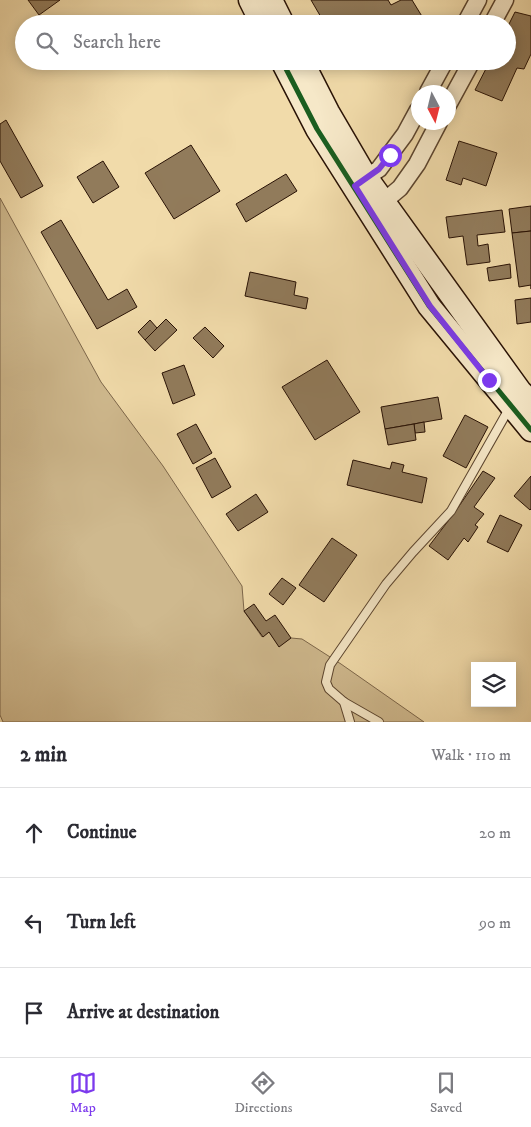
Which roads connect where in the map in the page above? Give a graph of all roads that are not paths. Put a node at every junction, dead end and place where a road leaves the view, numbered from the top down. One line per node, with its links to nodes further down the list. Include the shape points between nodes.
1 (250, 0): 5 (street)
2 (271, 0): 6 (street)
3 (478, 0): 7 (street)
4 (505, 0): 8 (street)
5 (258, 15)
6 (278, 15)
7 (470, 15)
8 (497, 15)
9 (287, 70): 17 (street, via 317,129)
10 (307, 70): 17 (street)
11 (440, 70): 13 (street)
12 (467, 70): 14 (street)
13 (432, 85)
14 (456, 90)
15 (411, 124): 17 (street, via 379,169)
16 (435, 130): 18 (street, via 400,188)
17 (360, 182): 18 (street)
18 (377, 208): 19 (street, via 430,306)
19 (521, 404): 20 (street); 21 (lane, via 451,511 386,584 330,665 326,682 329,690)
20 (531, 430)
21 (344, 702): 22 (lane); 23 (lane)
22 (350, 722)
23 (379, 722)

